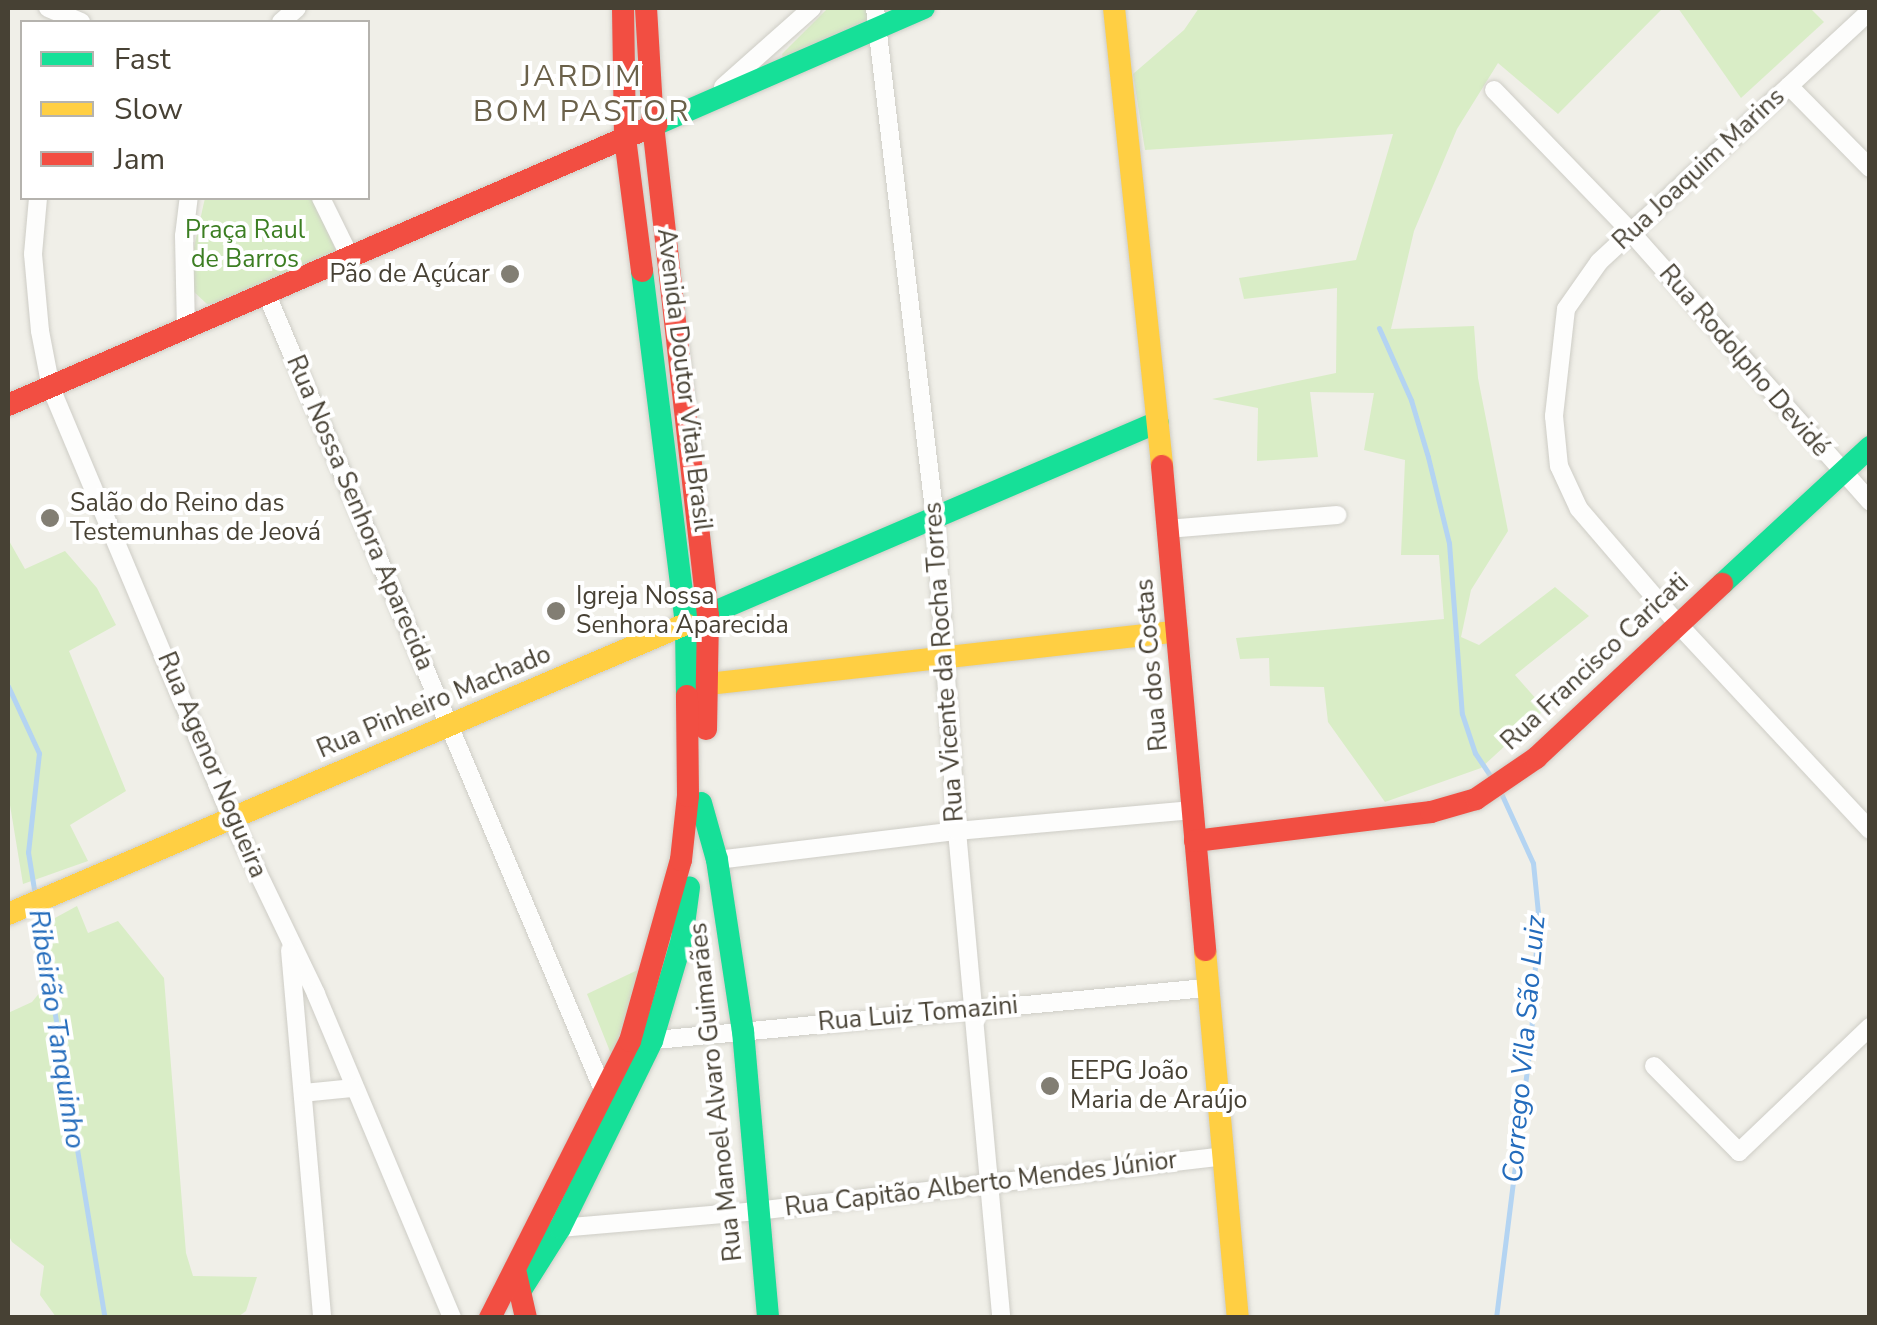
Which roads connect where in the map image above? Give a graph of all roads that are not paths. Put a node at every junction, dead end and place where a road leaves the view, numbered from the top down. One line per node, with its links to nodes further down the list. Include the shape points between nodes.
1 (48, 8): 9 (street)
2 (623, 8): 14 (street, Avenida Doutor Vital Brasil)
3 (646, 8): 13 (street, Avenida Doutor Vital Brasil)
4 (812, 8): 12 (street)
5 (924, 8): 8 (street)
6 (1114, 8): 25 (street, Rua dos Costas)
7 (1870, 10): 10 (street, Rua Joaquim Marins)
8 (876, 18): 12 (street); 30 (street, Rua Vicente da Rocha Torres)
9 (77, 20)
10 (1789, 86): 15 (street); 19 (street, Rua Joaquim Marins)
11 (1494, 90): 19 (street, Rua Rodolpho Devidé)
12 (705, 101): 13 (street)
13 (653, 125): 14 (street); 32 (street, Avenida Doutor Vital Brasil)
14 (624, 138): 20 (street); 32 (street, Avenida Doutor Vital Brasil)
15 (1870, 168)
16 (38, 200): 23 (street, Rua Agenor Nogueira, via 33,254)
17 (189, 200): 22 (street)
18 (322, 200): 20 (street)
19 (1630, 230): 27 (street, Rua Rodolpho Devidé); 33 (street, Rua Joaquim Marins, via 1566,309 1554,416 1559,466 1579,509)
20 (351, 259): 21 (street)
21 (268, 295): 22 (street); 37 (street, Rua Nossa Senhora Aparecida)
22 (186, 331): 23 (street)
23 (51, 388): 24 (street); 40 (street, Rua Agenor Nogueira)
24 (8, 405)
25 (1158, 422): 30 (street, Rua Pinheiro Machado); 31 (street, Rua dos Costas)
26 (1870, 447): 27 (street, Rua Francisco Caricati)
27 (1841, 471): 28 (street, Rua Rodolpho Devidé); 33 (street, Rua Francisco Caricati)
28 (1870, 501)
29 (1337, 515): 31 (street)
30 (935, 519): 32 (street, Rua Pinheiro Machado); 35 (street, Rua Vicente da Rocha Torres)
31 (1168, 529): 34 (street, Rua dos Costas)
32 (697, 621): 36 (street, Avenida Doutor Vital Brasil); 37 (street, Rua Pinheiro Machado); 53 (street, Avenida Doutor Vital Brasil, via 681,860)
33 (1677, 623): 41 (street, Rua Joaquim Marins); 43 (street, Rua Francisco Caricati, via 1536,758 1476,800 1431,812)
34 (1177, 632): 35 (street); 39 (street, Rua dos Costas)
35 (945, 661): 36 (street); 42 (street, Rua Vicente da Rocha Torres)
36 (708, 684): 38 (street, Avenida Doutor Vital Brasil)
37 (450, 727): 40 (street, Rua Pinheiro Machado); 57 (street, Rua Nossa Senhora Aparecida)
38 (702, 803): 44 (street, Rua Manoel Alvaro Guimarães); 53 (street, Avenida Doutor Vital Brasil, via 682,939)
39 (1192, 810): 42 (street); 43 (street, Rua dos Costas)
40 (231, 817): 45 (street, Rua Pinheiro Machado); 46 (street, Rua Agenor Nogueira)
41 (1870, 830)
42 (957, 831): 44 (street); 49 (street, Rua Vicente da Rocha Torres)
43 (1194, 841): 47 (street, Rua dos Costas)
44 (717, 860): 52 (street, Rua Manoel Alvaro Guimarães)
45 (14, 911)
46 (289, 940): 48 (street, Rua Agenor Nogueira); 50 (street)
47 (1206, 988): 49 (street, Rua Luiz Tomazini); 59 (street, Rua dos Costas)
48 (316, 994): 50 (street); 55 (street, Rua Agenor Nogueira)
49 (974, 1009): 52 (street, Rua Luiz Tomazini); 60 (street, Rua Vicente da Rocha Torres)
50 (296, 1015): 56 (street)
51 (1870, 1027): 54 (street, via 1739,1152)
52 (743, 1031): 53 (street, Rua Luiz Tomazini); 61 (street, Rua Manoel Alvaro Guimarães)
53 (641, 1041): 57 (street, Avenida Doutor Vital Brasil); 58 (street, Avenida Doutor Vital Brasil)
54 (1654, 1066)
55 (353, 1088): 56 (street); 65 (street, Rua Agenor Nogueira)
56 (303, 1093): 64 (street)
57 (604, 1094): 58 (street, Rua Nossa Senhora Aparecida); 63 (street, Avenida Doutor Vital Brasil)
58 (616, 1118): 62 (street, Avenida Doutor Vital Brasil)
59 (1223, 1156): 60 (street, Rua Capitão Alberto Mendes Júnior); 71 (street, Rua dos Costas)
60 (987, 1182): 61 (street, Rua Capitão Alberto Mendes Júnior); 70 (street, Rua Vicente da Rocha Torres)
61 (757, 1212): 62 (street, Rua Capitão Alberto Mendes Júnior); 69 (street, Rua Manoel Alvaro Guimarães)
62 (560, 1228): 63 (street, Avenida Doutor Vital Brasil)
63 (518, 1281): 66 (street, Avenida Doutor Vital Brasil); 67 (street, Avenida Doutor Vital Brasil); 68 (street)
64 (322, 1318)
65 (452, 1318)
66 (490, 1318)
67 (509, 1318)
68 (526, 1318)
69 (768, 1318)
70 (1000, 1318)
71 (1238, 1318)

